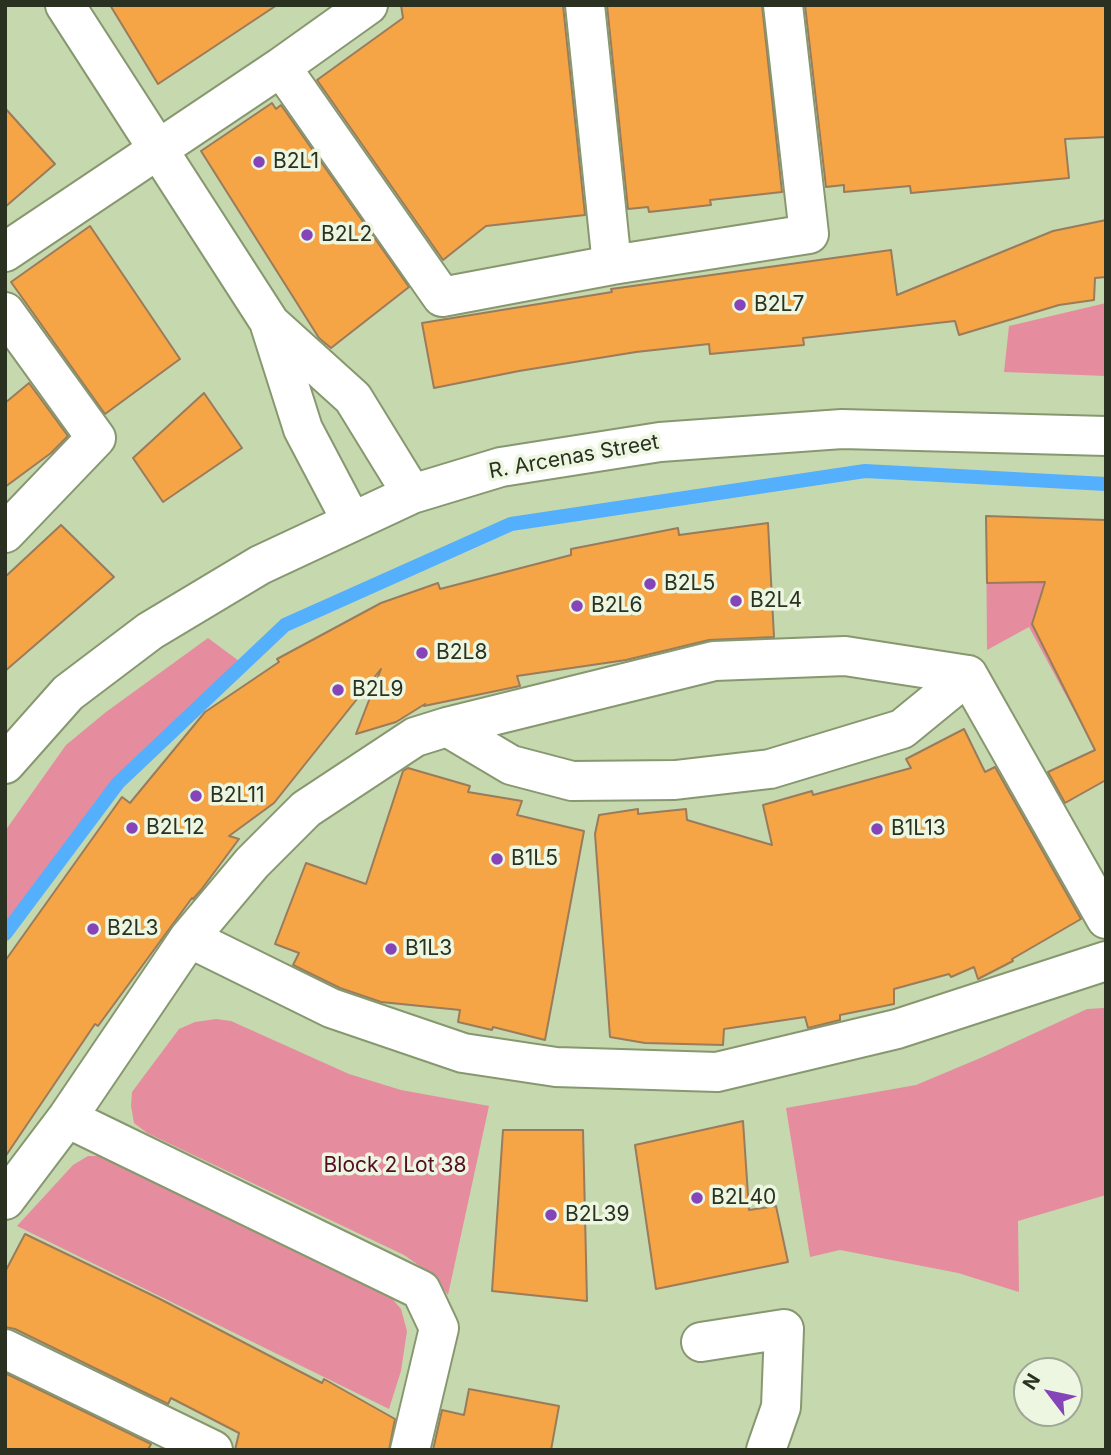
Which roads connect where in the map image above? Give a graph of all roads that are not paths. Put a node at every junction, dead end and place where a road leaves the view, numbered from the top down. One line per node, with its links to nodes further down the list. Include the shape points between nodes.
1 (65, 5): 6 (street)
2 (368, 5): 5 (street)
3 (585, 5): 8 (street)
4 (783, 5): 8 (street, via 809,234)
5 (281, 67): 6 (street); 8 (street, via 442,297)
6 (157, 149): 7 (street); 10 (street)
7 (5, 252)
8 (612, 265)
9 (5, 312): 14 (street, via 96,438)
10 (270, 323): 12 (street, via 353,398); 13 (street, via 303,429)
11 (1106, 436): 12 (street, R. Arcenas Street, via 842,429 660,442 500,467)
12 (412, 494): 13 (street, R. Arcenas Street)
13 (352, 522): 17 (street, R. Arcenas Street, via 260,565 150,631 68,693)
14 (5, 533)
15 (968, 675): 16 (street, via 845,656 714,662); 16 (street, via 902,729 770,769 675,780 572,781 511,765); 18 (street)
16 (447, 727): 19 (street, via 415,737 306,808)
17 (5, 764)
18 (1106, 919)
19 (189, 938): 20 (street, via 331,1008 463,1053 556,1067 717,1072 897,1029); 21 (street)
20 (1106, 961)
21 (67, 1118): 22 (street); 26 (street, via 421,1290 439,1328)
22 (5, 1200)
23 (701, 1342): 27 (street, via 784,1329 781,1407)
24 (5, 1349): 25 (street)
25 (213, 1450)
26 (410, 1450)
27 (766, 1450)

